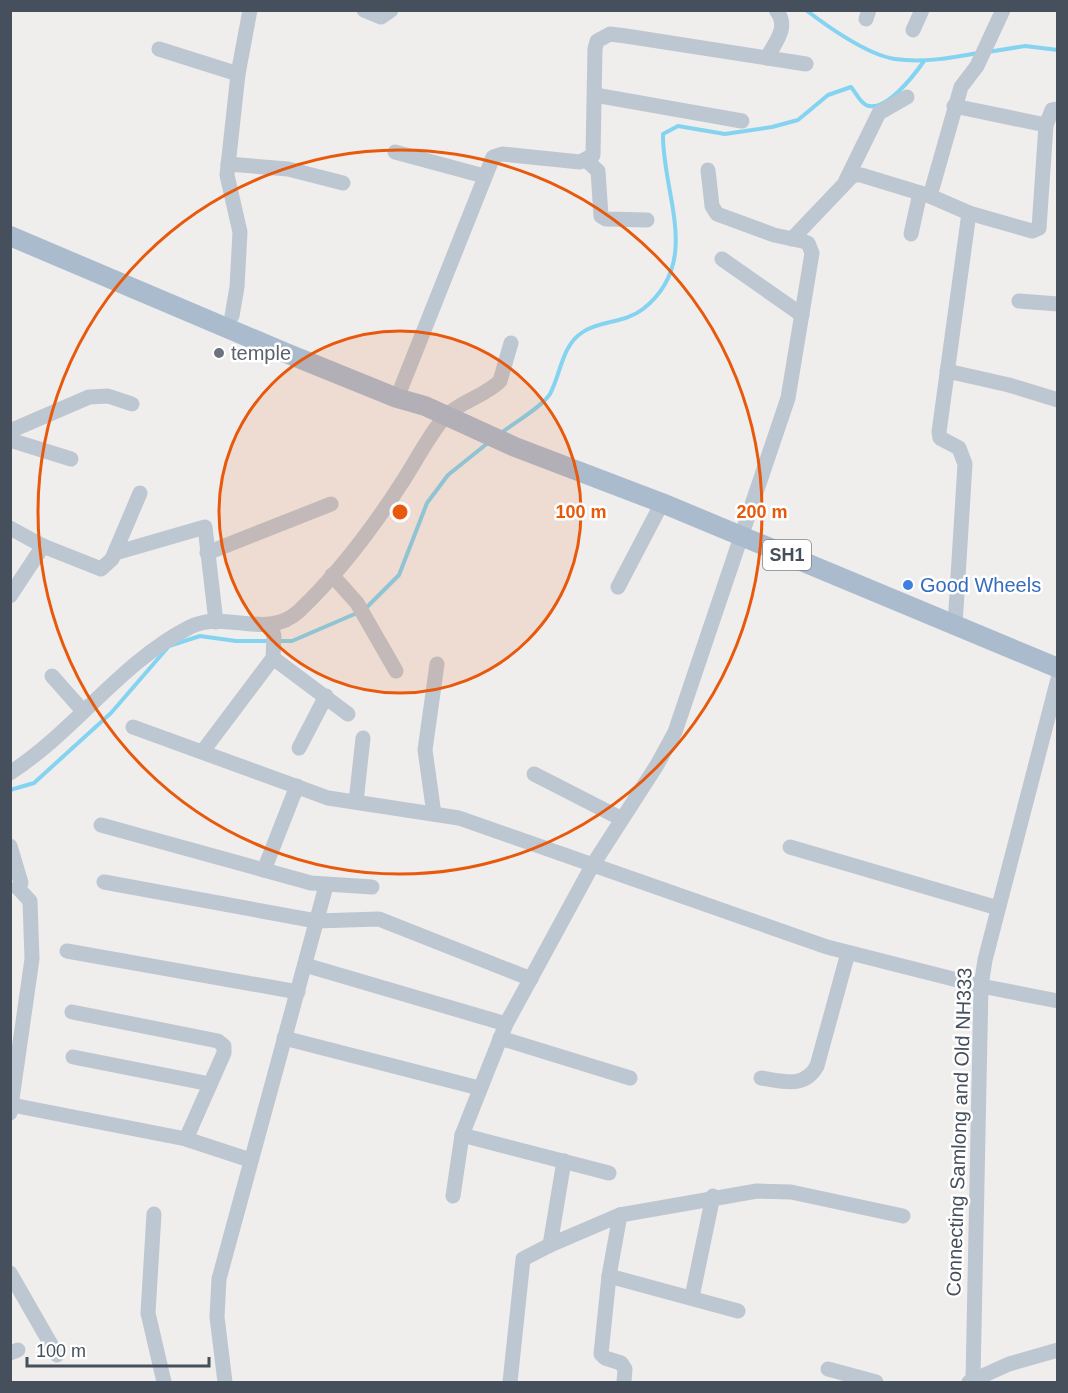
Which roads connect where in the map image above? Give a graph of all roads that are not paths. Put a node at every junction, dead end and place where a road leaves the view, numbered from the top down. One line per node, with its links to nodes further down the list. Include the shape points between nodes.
1 (250, 10): 11 (street)
2 (364, 10): 3 (street, via 381,17)
3 (391, 10)
4 (776, 10): 9 (street, via 783,28)
5 (922, 10): 7 (street)
6 (1003, 10): 14 (street)
7 (914, 30)
8 (159, 49): 11 (street)
9 (767, 58): 10 (street); 12 (street, via 626,36 603,36 595,49)
10 (806, 64)
11 (238, 74): 21 (street)
12 (595, 95): 16 (street); 20 (street, via 595,146 593,155)
13 (907, 98): 24 (street, via 879,113)
14 (954, 106): 17 (street); 26 (street)
15 (1058, 109): 17 (street, via 1052,110)
16 (742, 122)
17 (1046, 125): 18 (street)
18 (1051, 143): 27 (street, via 1039,228 1032,231)
19 (395, 152): 23 (street)
20 (586, 160): 23 (street, via 502,154 493,157); 28 (street, via 598,171 601,216)
21 (228, 164): 25 (street, via 288,169); 37 (street, via 228,185 240,232)
22 (708, 170): 32 (street, via 711,206 717,214)
23 (484, 176): 40 (street, via 452,267)
24 (846, 180): 26 (street, via 861,175); 32 (street)
25 (342, 183)
26 (925, 195): 27 (street); 30 (street)
27 (969, 213): 39 (street)
28 (647, 220)
29 (10, 222): 37 (main road)
30 (911, 234)
31 (10, 236): 40 (main road)
32 (792, 239): 36 (street, via 808,243 812,253)
33 (722, 259): 36 (street)
34 (1019, 301): 35 (street)
35 (1058, 304)
36 (802, 315): 51 (street, via 788,398)
37 (232, 316): 40 (main road)
38 (511, 343): 43 (street, via 500,381)
39 (947, 371): 41 (street); 59 (street, via 940,438 959,448 965,464)
40 (399, 393): 43 (main road)
41 (1058, 400)
42 (132, 404): 44 (street, via 108,396 89,397)
43 (446, 415): 48 (main road, SH1, via 515,447); 55 (street, via 369,533)
44 (10, 431)
45 (10, 440): 46 (street)
46 (71, 459)
47 (140, 493): 53 (street)
48 (662, 503): 51 (main road, SH1); 56 (street)
49 (331, 504): 54 (street)
50 (10, 528): 52 (street)
51 (740, 536): 59 (main road, SH1); 78 (street, via 675,732)
52 (43, 546): 53 (street, via 101,569); 57 (street)
53 (115, 553): 54 (street, via 205,527)
54 (207, 553): 58 (street)
55 (332, 575): 60 (street); 63 (street, via 360,609)
56 (618, 587)
57 (10, 596)
58 (216, 622): 60 (street); 67 (street, via 194,625 169,638)
59 (955, 625): 62 (main road, SH1)
60 (273, 643): 66 (street); 72 (street)
61 (437, 664): 77 (street, via 426,750)
62 (1058, 668)
63 (396, 671)
64 (52, 676): 67 (street)
65 (1058, 679): 88 (street, Connecting Samlong and Old NH333)
66 (326, 696): 68 (street); 71 (street)
67 (83, 711): 73 (street, via 40,754)
68 (348, 714)
69 (133, 727): 72 (street)
70 (363, 738): 76 (street)
71 (299, 748)
72 (203, 751): 75 (street)
73 (10, 773)
74 (534, 774): 78 (street)
75 (297, 786): 76 (street, via 328,798); 83 (street)
76 (356, 802): 77 (street)
77 (434, 814): 82 (street, via 459,818)
78 (622, 819): 82 (street)
79 (101, 825): 83 (street)
80 (10, 846): 87 (street, via 21,883)
81 (790, 847): 88 (street)
82 (592, 866): 91 (street); 93 (street)
83 (264, 870): 85 (street)
84 (104, 882): 89 (street)
85 (326, 886): 86 (street); 89 (street)
86 (372, 887)
87 (14, 890): 105 (street, via 30,901 32,959)
88 (998, 908): 94 (street, Connecting Samlong and Old NH333)
89 (316, 921): 92 (street); 93 (street, via 366,919 393,923)
90 (67, 951): 95 (street)
91 (848, 953): 94 (street); 102 (street, via 812,1076 798,1083)
92 (305, 965): 95 (street); 98 (street)
93 (531, 979): 98 (street)
94 (981, 986): 96 (street); 124 (street, Connecting Samlong and Old NH333)
95 (298, 992): 99 (street)
96 (1058, 1001)
97 (72, 1012): 103 (street, via 218,1041 224,1046 224,1053)
98 (503, 1031): 101 (street); 104 (street)
99 (285, 1038): 104 (street); 108 (street)
100 (73, 1058): 103 (street)
101 (630, 1078)
102 (761, 1078)
103 (210, 1084): 107 (street)
104 (479, 1088): 106 (street)
105 (11, 1109): 107 (street)
106 (462, 1135): 109 (street); 111 (street)
107 (186, 1139): 108 (street)
108 (250, 1160): 126 (street, via 219,1279 217,1317)
109 (564, 1161): 110 (street); 116 (street)
110 (609, 1173)
111 (453, 1196)
112 (713, 1196): 114 (street); 115 (street, via 791,1192); 119 (street)
113 (154, 1214): 125 (street, via 148,1313)
114 (620, 1215): 116 (street); 118 (street)
115 (903, 1216)
116 (550, 1245): 127 (street, via 523,1259)
117 (10, 1273): 122 (street)
118 (609, 1276): 119 (street); 128 (street, via 601,1354 621,1363 625,1369)
119 (692, 1297): 120 (street)
120 (738, 1311)
121 (1058, 1350): 124 (street, via 1009,1364)
122 (57, 1354)
123 (828, 1369): 129 (street)
124 (971, 1381)
125 (164, 1383)
126 (225, 1383)
127 (510, 1383)
128 (624, 1383)
129 (876, 1383)

